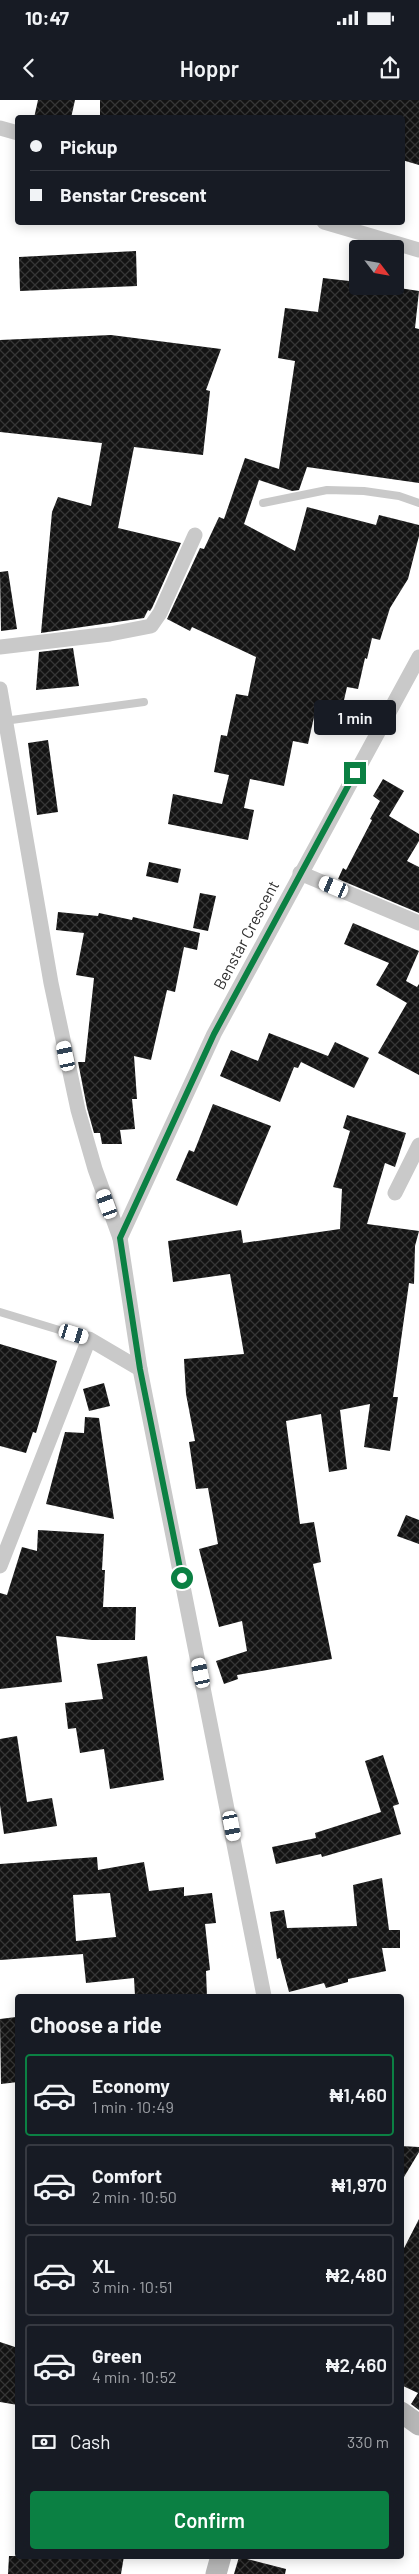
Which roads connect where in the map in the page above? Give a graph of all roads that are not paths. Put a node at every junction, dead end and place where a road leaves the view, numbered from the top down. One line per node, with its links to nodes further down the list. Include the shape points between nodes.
1 (0, 128): 2 (street)
2 (15, 132)
3 (334, 225): 4 (street)
4 (419, 250)
5 (263, 503): 6 (lane, via 327,490 364,490 398,496)
6 (419, 504)
7 (195, 536): 8 (street, via 151,626)
8 (0, 647)
9 (419, 657): 13 (street, Benstar Crescent)
10 (0, 689): 12 (street)
11 (144, 702): 12 (lane)
12 (2, 721): 17 (street, via 78,1110)
13 (300, 873): 14 (street); 17 (street, Benstar Crescent, via 214,1034)
14 (419, 922)
15 (419, 1145): 16 (street)
16 (395, 1193)
17 (120, 1238): 20 (street)
18 (0, 1312): 19 (lane)
19 (89, 1339): 20 (street); 21 (street)
20 (140, 1369): 22 (street)
21 (0, 1566)
22 (264, 1994)
23 (404, 2414): 24 (main road)
24 (419, 2425)
25 (220, 2559): 26 (main road)
26 (216, 2574)

